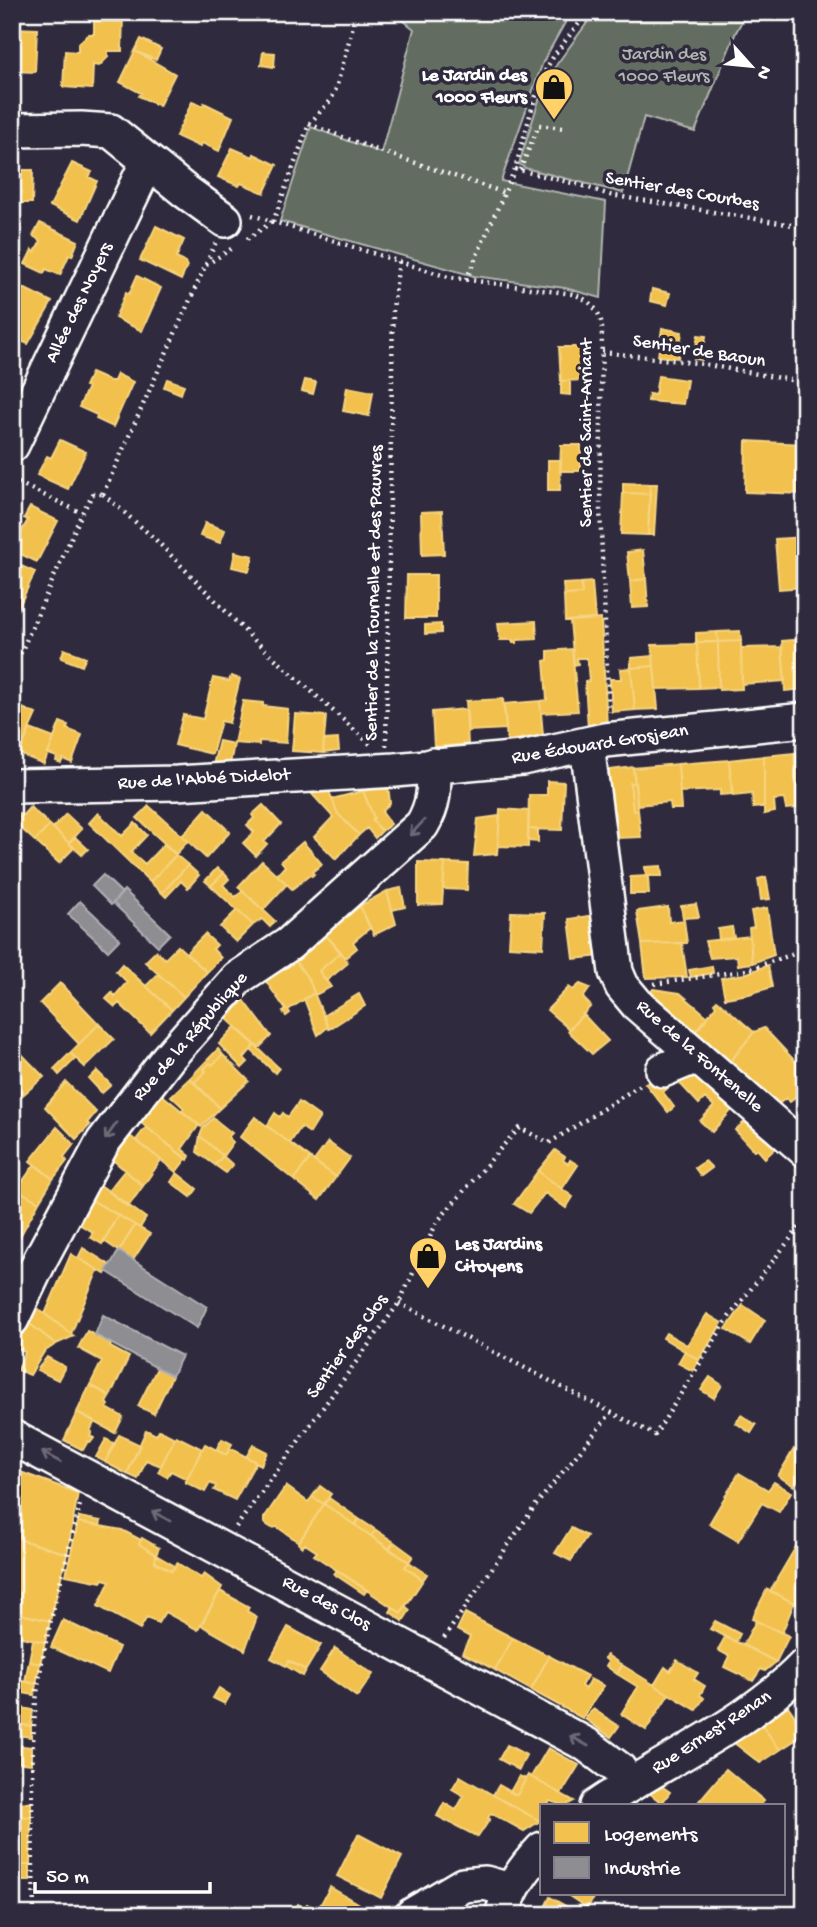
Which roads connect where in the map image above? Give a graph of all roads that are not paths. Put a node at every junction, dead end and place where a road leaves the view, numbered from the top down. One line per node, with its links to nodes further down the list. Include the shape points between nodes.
1 (12, 130): 2 (street, via 111,131)
2 (148, 161): 3 (street); 4 (street, Allée des Noyers)
3 (225, 220)
4 (12, 445)
5 (805, 720): 6 (street, Rue Édouard Grosjean)
6 (599, 742): 8 (street, Rue Édouard Grosjean, via 522,758); 10 (street, Rue de la Fontenelle, via 616,972 637,1004)
7 (385, 757): 8 (street, Rue Édouard Grosjean); 9 (street, Rue de l'Abbé Didelot, via 191,782)
8 (433, 765): 13 (street, Rue de la République, one-way to 13, via 431,810 422,825 289,944 238,978 120,1118 58,1225)
9 (12, 786)
10 (696, 1056): 11 (street); 12 (street, Rue de la Fontenelle)
11 (663, 1070)
12 (805, 1150)
13 (12, 1318)
14 (12, 1437): 16 (street, Rue des Clos, one-way to 14, via 619,1769 587,1745)
15 (798, 1672): 16 (street, Rue Ernest Renan, via 744,1716)
16 (628, 1786): 17 (street, Rue Ernest Renan)
17 (600, 1804)
18 (540, 1851): 19 (street, via 522,1871)
19 (506, 1902): 20 (street, via 485,1883 473,1883)
20 (412, 1915)

